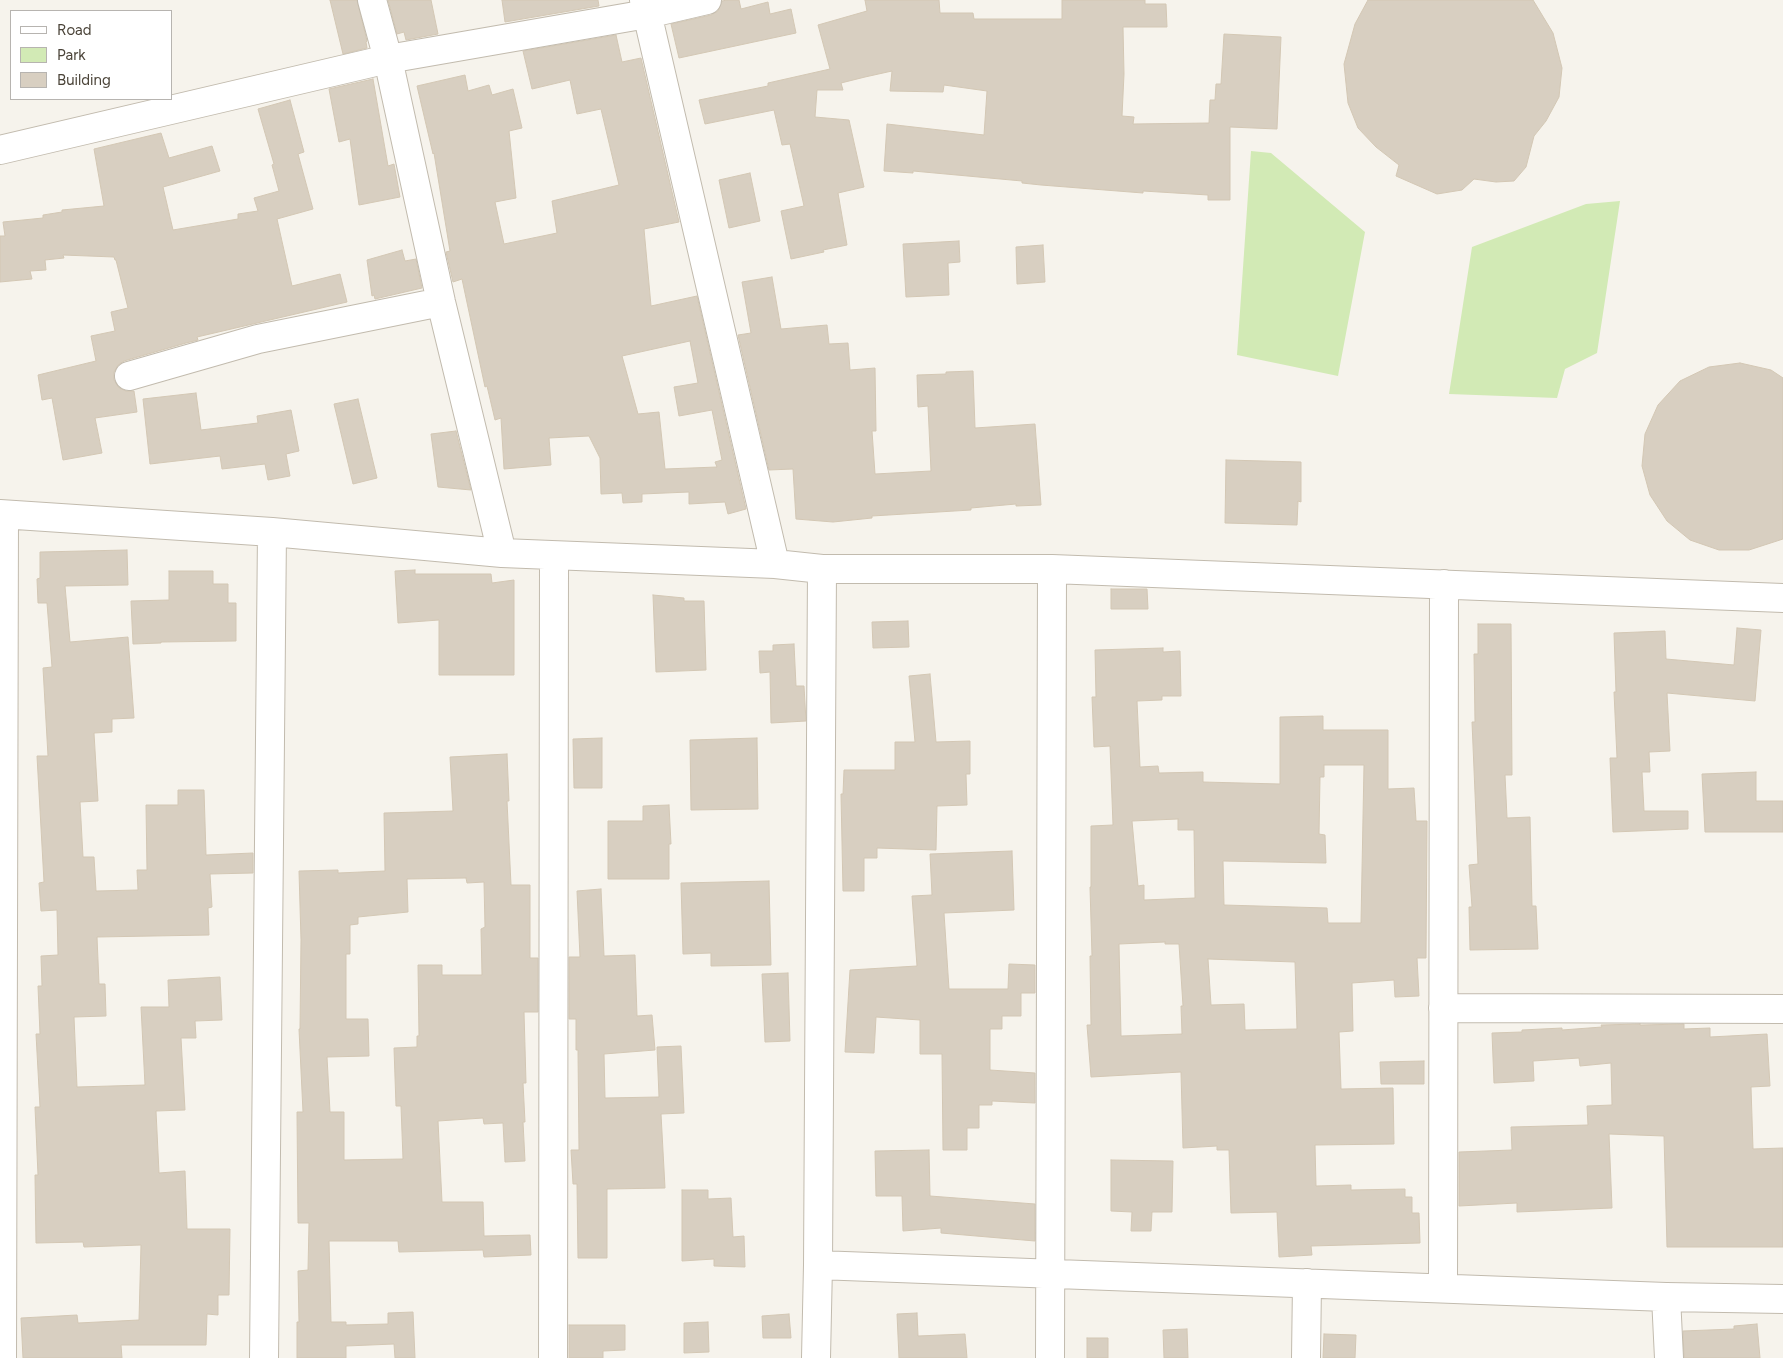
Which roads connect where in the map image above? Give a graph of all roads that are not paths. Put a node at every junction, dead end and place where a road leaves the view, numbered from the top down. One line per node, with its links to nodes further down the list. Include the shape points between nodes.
1 (372, 0): 4 (street)
2 (707, 0): 3 (street)
3 (645, 7): 4 (street); 12 (street)
4 (388, 59): 5 (street); 6 (street)
5 (0, 150)
6 (441, 302): 7 (street, via 258,340); 10 (street)
7 (129, 376)
8 (2, 514): 9 (street); 25 (street)
9 (272, 532): 10 (street); 26 (street)
10 (502, 553): 11 (street)
11 (554, 556): 12 (street); 27 (street)
12 (775, 564): 13 (street)
13 (822, 569): 14 (street); 19 (street)
14 (1052, 569): 15 (street); 20 (street)
15 (1444, 584): 16 (street); 17 (street)
16 (1783, 598)
17 (1443, 1008): 18 (street); 22 (street)
18 (1783, 1009)
19 (818, 1266): 20 (street); 28 (street)
20 (1050, 1274): 21 (street); 29 (street)
21 (1307, 1283): 22 (street); 30 (street)
22 (1443, 1288): 23 (street)
23 (1666, 1297): 24 (street); 31 (street)
24 (1783, 1299)
25 (2, 1358)
26 (264, 1358)
27 (553, 1358)
28 (816, 1358)
29 (1050, 1358)
30 (1306, 1358)
31 (1670, 1358)

